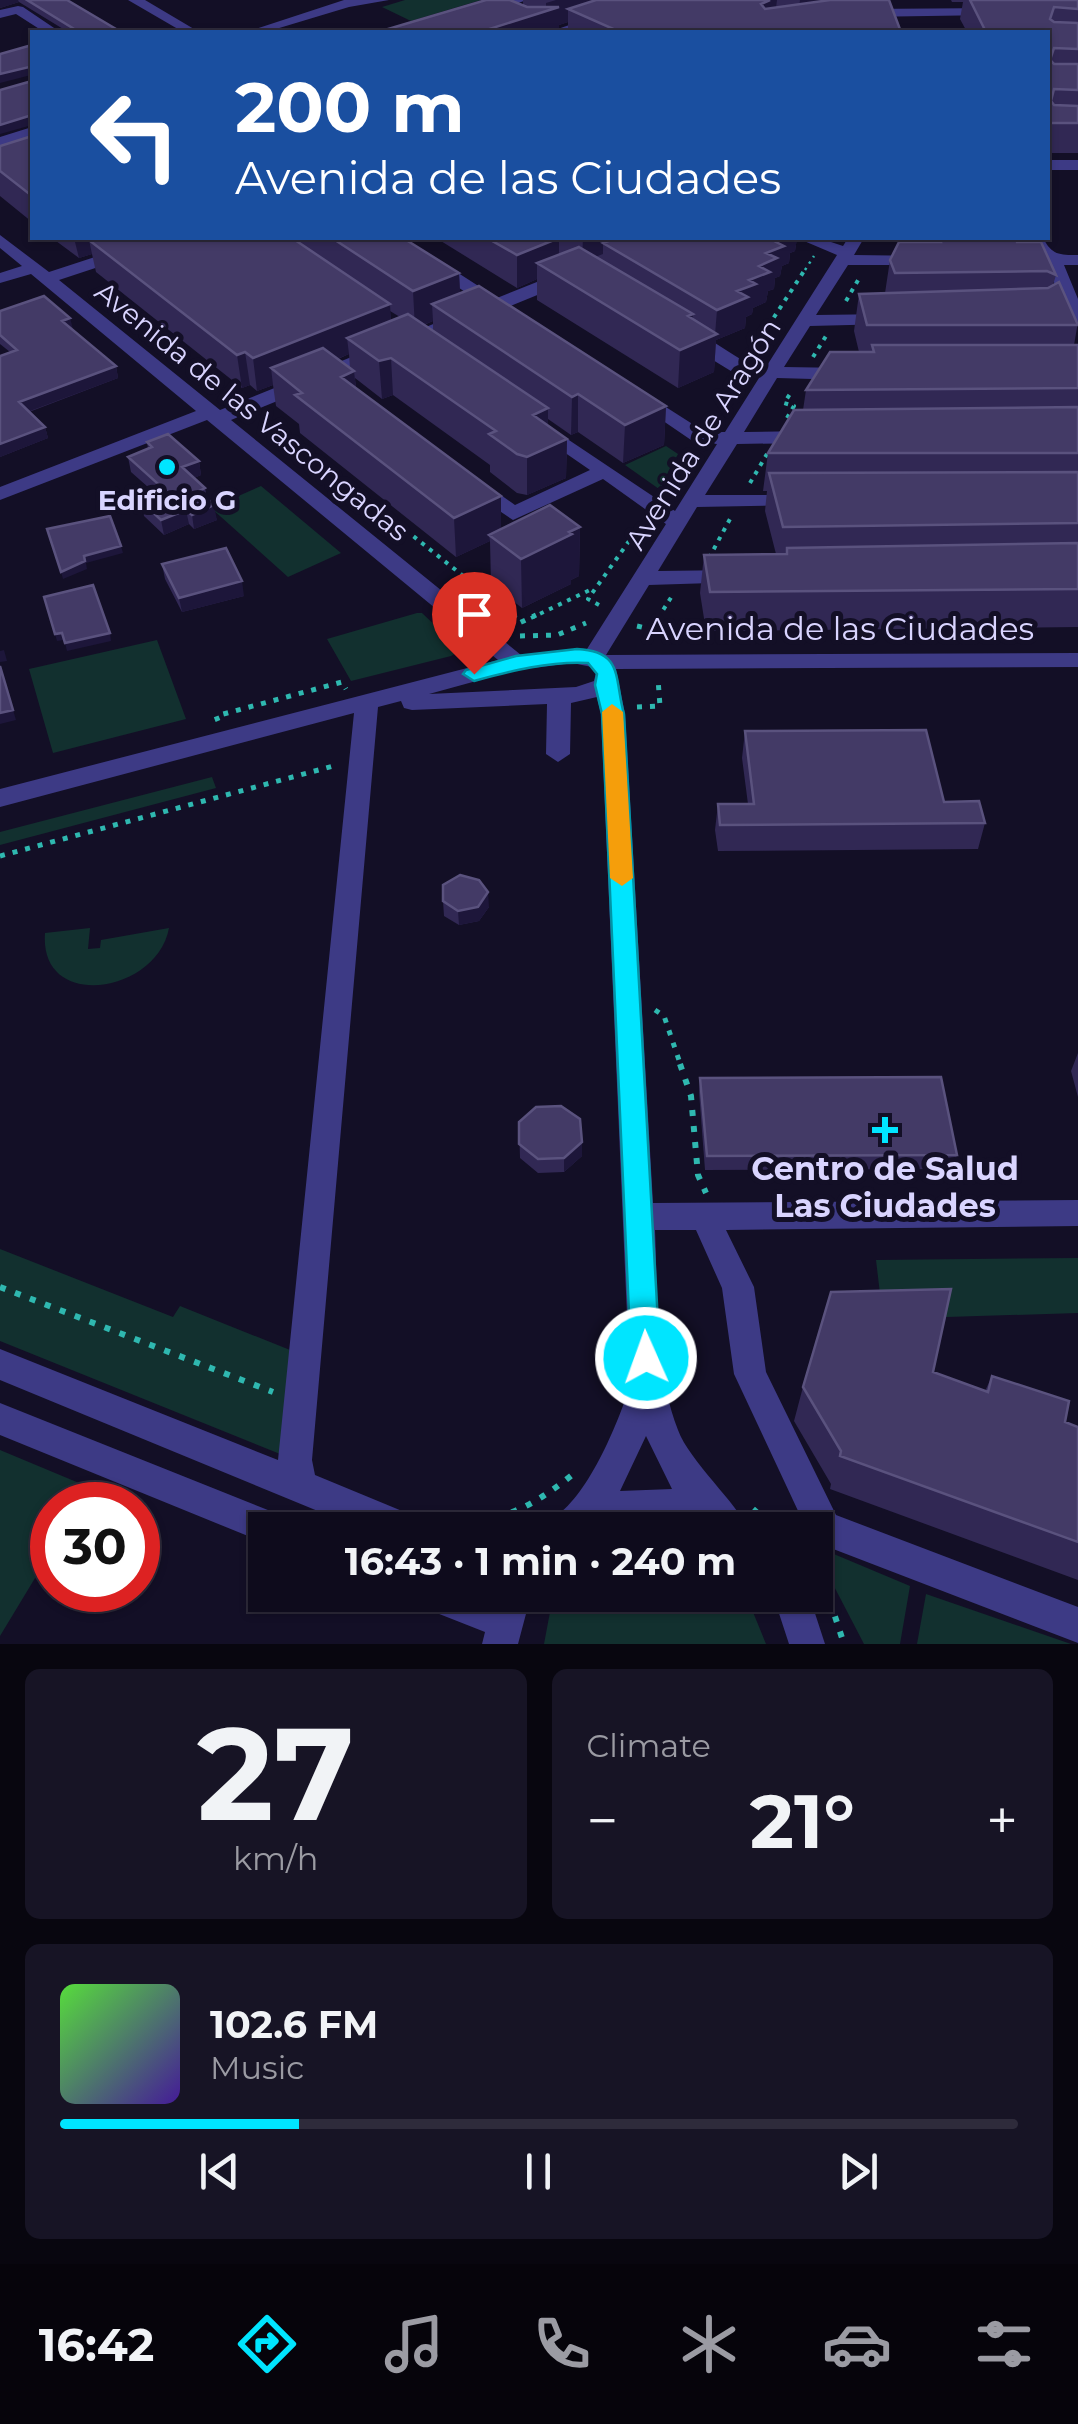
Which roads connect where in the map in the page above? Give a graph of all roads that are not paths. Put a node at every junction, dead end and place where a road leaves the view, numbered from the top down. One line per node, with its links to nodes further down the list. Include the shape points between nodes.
1 (2, 0): 8 (street)
2 (135, 0): 14 (street)
3 (382, 0): 15 (street, via 348,3)
4 (520, 0): 7 (street)
5 (655, 0): 17 (street)
6 (920, 6): 9 (street); 11 (street); 18 (street)
7 (490, 9): 12 (street); 16 (street)
8 (18, 10): 10 (street); 13 (street)
9 (1005, 11)
10 (0, 14)
11 (843, 15)
12 (508, 18)
13 (50, 30)
14 (188, 30)
15 (260, 30)
16 (422, 30)
17 (562, 30)
18 (929, 30)
19 (30, 133): 20 (street)
20 (0, 142)
21 (30, 151): 22 (street)
22 (0, 160)
23 (1078, 164): 24 (street)
24 (1050, 165)
25 (0, 240): 36 (street, Avenida de las Vascongadas)
26 (161, 240): 36 (street)
27 (396, 240): 38 (street)
28 (813, 240): 30 (street)
29 (1035, 240): 34 (street)
30 (848, 250): 32 (street); 41 (street, Avenida de Aragón)
31 (552, 254): 38 (street, via 580,272)
32 (943, 260)
33 (998, 260): 34 (street)
34 (1053, 260): 35 (street); 39 (street)
35 (1078, 260)
36 (41, 273): 37 (street); 46 (street, Avenida de las Vascongadas)
37 (0, 278)
38 (504, 311): 46 (street, via 413,338 336,378)
39 (1077, 318)
40 (910, 319): 41 (street)
41 (805, 321): 43 (street, Avenida de Aragón)
42 (679, 332): 43 (street, via 746,372)
43 (773, 373): 44 (street); 49 (street, Avenida de Aragón)
44 (861, 374)
45 (622, 388): 49 (street, via 701,438)
46 (209, 411): 52 (street); 53 (street); 60 (street, Avenida de las Vascongadas)
47 (525, 416): 51 (street)
48 (832, 436): 49 (street)
49 (731, 437): 54 (street, Avenida de Aragón)
50 (451, 467): 51 (street, via 513,514)
51 (605, 471): 56 (street)
52 (0, 478)
53 (0, 494)
54 (693, 501): 55 (street); 56 (street, Avenida de Aragón)
55 (820, 501)
56 (679, 523): 58 (street, Avenida de Aragón)
57 (758, 576): 58 (street)
58 (646, 578): 61 (street, Avenida de Aragón)
59 (1078, 660): 61 (street, Avenida de las Ciudades)
60 (505, 665): 61 (street, Avenida de las Ciudades); 63 (street, via 489,678); 64 (street, Avenida de las Ciudades)
61 (600, 668): 62 (street, Avenida de las Ciudades); 68 (street, via 613,714)
62 (559, 697): 63 (street, Avenida de las Ciudades); 65 (street)
63 (499, 698): 64 (street, Avenida de las Ciudades)
64 (367, 704): 66 (street, Avenida de las Ciudades); 73 (street, via 295,1460)
65 (558, 754)
66 (0, 798)
67 (1078, 1213): 69 (street)
68 (640, 1217): 69 (street); 71 (street)
69 (710, 1224): 81 (street, via 738,1287 750,1374 824,1528)
70 (0, 1364): 73 (street)
71 (646, 1385): 75 (street, via 612,1476); 78 (street, via 669,1458)
72 (0, 1419): 79 (street)
73 (300, 1487): 74 (street)
74 (362, 1512)
75 (580, 1512)
76 (598, 1512): 77 (street, via 648,1503)
77 (697, 1512)
78 (713, 1512)
79 (248, 1519)
80 (797, 1612): 82 (street)
81 (1078, 1624)
82 (808, 1644)

